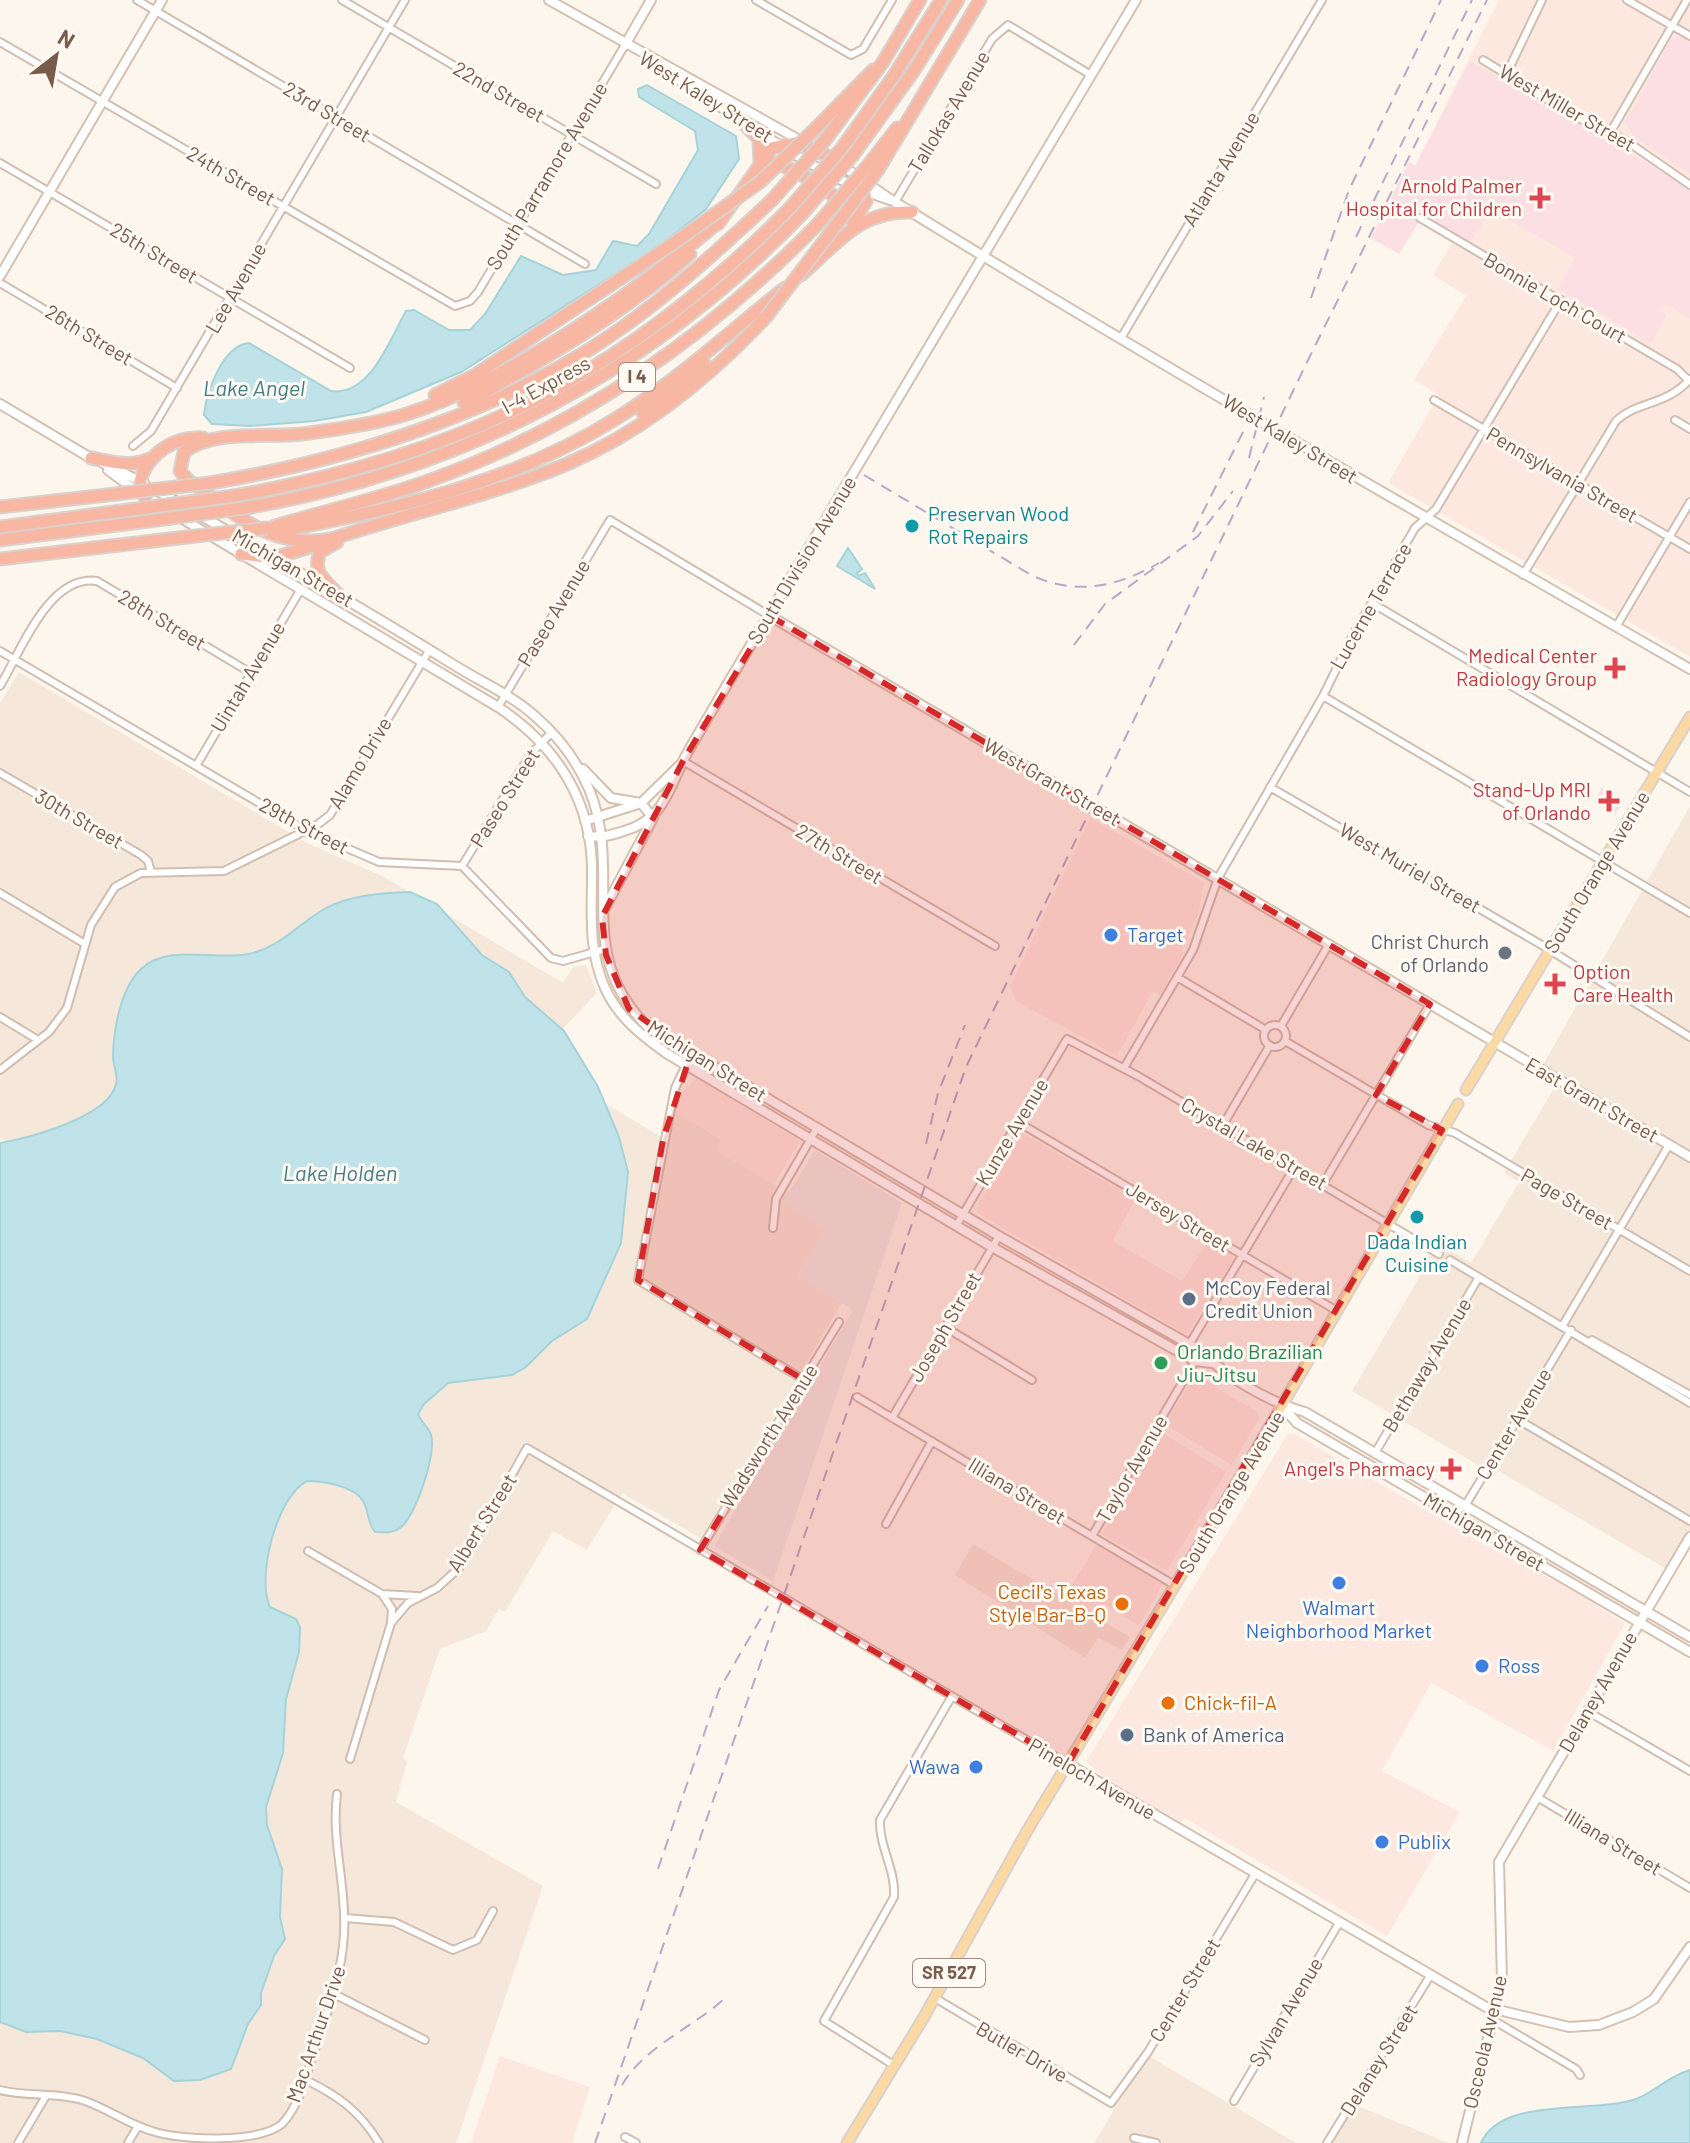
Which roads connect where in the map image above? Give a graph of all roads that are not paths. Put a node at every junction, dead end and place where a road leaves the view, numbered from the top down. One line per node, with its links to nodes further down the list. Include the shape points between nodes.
1 (137, 0): 18 (street, 23rd Street)
2 (162, 0): 18 (street)
3 (342, 0): 20 (street, 22nd Street)
4 (405, 0): 20 (street, Lee Avenue)
5 (549, 0): 23 (street)
6 (651, 0): 23 (street, South Parramore Avenue)
7 (756, 0): 8 (street, via 846,53 859,52)
8 (892, 0)
9 (920, 0): 25 (highway, I 4)
10 (941, 0): 79 (highway, I-4 Express, bridge, via 842,148 790,208 694,298 635,343 548,395 455,437 370,467 234,496)
11 (958, 0): 88 (highway, I-4 Express, bridge, via 853,155 746,269 630,358 523,420 394,474 321,494)
12 (980, 0): 37 (highway, I 4)
13 (1136, 0): 26 (street, South Division Avenue)
14 (1322, 0): 60 (street, Atlanta Avenue)
15 (1542, 0): 27 (street)
16 (1627, 0): 19 (street)
17 (1687, 0): 19 (street)
18 (156, 11): 28 (street); 29 (street, 23rd Street)
19 (1672, 26): 21 (street); 31 (street)
20 (388, 28): 29 (street, Lee Avenue); 32 (street, 22nd Street)
21 (1690, 36)
22 (0, 42): 28 (street, 24th Street)
23 (625, 45): 30 (street, West Kaley Street); 32 (street, South Parramore Avenue); 34 (street, West Kaley Street)
24 (1483, 60): 27 (street, West Miller Street)
25 (883, 62): 66 (highway, I 4, bridge, via 826,139 717,252 636,318 537,377); 68 (highway, bridge, via 760,182 668,247 475,375 426,400)
26 (1091, 75): 44 (street, Tallokas Avenue, via 1008,25 992,39); 51 (street, South Division Avenue)
27 (1506, 75): 31 (street, West Miller Street)
28 (103, 102): 42 (street); 45 (street, 24th Street)
29 (336, 118): 45 (street, Lee Avenue); 49 (street, 23rd Street)
30 (738, 118): 33 (street, West Kaley Street); 36 (highway, via 759,139)
31 (1610, 133): 41 (street, West Miller Street)
32 (571, 134): 40 (street, 22nd Street); 49 (street, South Parramore Avenue)
33 (780, 143): 34 (highway, via 796,143); 36 (highway); 43 (street, West Kaley Street)
34 (828, 156): 38 (street, West Kaley Street)
35 (0, 163): 42 (street, 25th Street)
36 (760, 164): 39 (highway)
37 (873, 167): 58 (highway, bridge); 85 (highway, I 4, bridge, via 761,280 643,373 578,414 426,482)
38 (858, 175): 43 (highway); 44 (street, West Kaley Street)
39 (748, 182): 48 (highway); 50 (highway, via 768,163 782,164 842,201 849,219)
40 (656, 184)
41 (1690, 185)
42 (49, 191): 53 (street); 55 (street, 25th Street)
43 (867, 193): 44 (street, West Kaley Street); 50 (highway, via 864,210)
44 (895, 202): 46 (street, West Kaley Street)
45 (284, 207): 55 (street, Lee Avenue); 57 (street, 24th Street, via 445,303)
46 (912, 212): 51 (street, West Kaley Street); 58 (highway, via 871,217)
47 (1420, 218): 56 (street, Bonnie Loch Court)
48 (722, 219): 66 (highway, via 659,281); 68 (highway, via 648,276 511,366 401,416)
49 (517, 223): 52 (street, 23rd Street); 57 (street, South Parramore Avenue, via 478,292)
50 (845, 229): 58 (highway)
51 (985, 254): 60 (street, West Kaley Street); 97 (street, South Division Avenue)
52 (585, 264)
53 (0, 276)
54 (0, 283): 63 (street, 26th Street)
55 (230, 298): 61 (street, 25th Street); 63 (street, Lee Avenue)
56 (1561, 300): 62 (street, Bonnie Loch Court); 70 (street, Lucerne Terrace)
57 (462, 305)
58 (765, 311): 59 (highway); 76 (highway, via 716,367 655,414 570,463)
59 (732, 333): 76 (highway, via 648,410 577,453); 85 (highway, via 617,418 507,472 407,505 280,531)
60 (1121, 338): 81 (street, West Kaley Street)
61 (350, 368)
62 (1689, 380): 77 (street, via 1662,402 1624,414)
63 (177, 388): 72 (street, Lee Avenue, via 149,434)
64 (1434, 400): 70 (street, Pennsylvania Street)
65 (0, 404): 74 (street, Michigan Street)
66 (446, 419): 80 (highway, I 4, bridge, via 309,463 210,483)
67 (1675, 420): 69 (street)
68 (332, 429): 71 (highway)
69 (1690, 429)
70 (1484, 430): 77 (street, Pennsylvania Street); 81 (street, Lucerne Terrace)
71 (208, 440): 73 (highway, via 179,440); 87 (highway, via 184,452 180,471 188,480 278,538 309,543)
72 (133, 446)
73 (153, 457): 74 (highway, via 140,464); 75 (highway)
74 (91, 458): 75 (street, Michigan Street); 79 (street, Michigan Street)
75 (140, 481): 79 (highway); 91 (street, Michigan Street)
76 (512, 483): 83 (highway)
77 (1577, 483): 86 (street, Pennsylvania Street); 93 (street)
78 (1690, 502): 86 (street)
79 (144, 503): 84 (highway, I-4 Express); 90 (street, Michigan Street)
80 (0, 507)
81 (1426, 519): 93 (street, West Kaley Street); 96 (street, Lucerne Terrace, via 1415,528)
82 (610, 520): 97 (street, West Grant Street); 106 (street, Paseo Avenue)
83 (386, 524): 87 (highway); 95 (highway, via 320,552 318,574)
84 (0, 527)
85 (267, 528): 92 (highway, I 4, bridge)
86 (1669, 537): 89 (street, Pennsylvania Street); 98 (street)
87 (335, 538): 91 (highway)
88 (0, 540)
89 (1690, 549)
90 (241, 554): 91 (highway); 94 (street, Michigan Street)
91 (274, 558): 95 (street, Michigan Street)
92 (0, 559)
93 (1523, 575): 98 (street, West Kaley Street)
94 (301, 589): 102 (street, Michigan Street); 104 (street, Uintah Avenue)
95 (338, 594): 99 (street, Michigan Street)
96 (1372, 603): 107 (street, Lucerne Terrace); 115 (street)
97 (770, 616): 113 (street, South Division Avenue); 129 (street, West Grant Street)
98 (1616, 627): 103 (street, West Kaley Street)
99 (430, 649): 102 (street, Alamo Drive); 106 (street, Michigan Street)
100 (0, 651): 101 (street, 29th Street)
101 (16, 660): 104 (street, 28th Street, via 51,600 71,583 97,581); 105 (street); 114 (street, 29th Street)
102 (421, 661): 108 (street, Michigan Street); 123 (street, Alamo Drive, via 330,815)
103 (1690, 669)
104 (251, 673): 114 (street, Uintah Avenue)
105 (0, 686)
106 (505, 695): 108 (street, Paseo Avenue); 110 (street, Michigan Street)
107 (1323, 696): 117 (street, Lucerne Terrace); 126 (street)
108 (498, 707): 111 (street, Michigan Street)
109 (1690, 717): 115 (main road, South Orange Avenue / SR 527)
110 (551, 733): 111 (street, Paseo Street); 112 (street, Michigan Street)
111 (541, 742): 122 (street, Michigan Street, via 565,769); 127 (street, Paseo Street)
112 (575, 760): 119 (street, via 611,798); 120 (street, Michigan Street)
113 (683, 761): 119 (street, South Division Avenue); 121 (street, South Division Avenue, via 666,802); 135 (street, 27th Street)
114 (196, 766): 123 (street, 29th Street)
115 (1657, 772): 118 (street); 126 (main road, South Orange Avenue / SR 527)
116 (0, 773): 128 (street, 30th Street, via 141,855)
117 (1270, 787): 129 (street, Lucerne Terrace); 137 (street, West Muriel Street)
118 (1690, 792)
119 (641, 803): 120 (street, South Division Avenue); 121 (street)
120 (597, 818): 122 (street, South Division Avenue); 125 (street, Michigan Street)
121 (653, 818): 125 (street); 132 (street, South Division Avenue)
122 (585, 821): 124 (street, Michigan Street)
123 (307, 831): 127 (street, 29th Street, via 379,862); 128 (street, Alamo Drive, via 224,871)
124 (588, 836): 125 (street); 138 (street, Michigan Street)
125 (603, 838): 132 (street, Michigan Street)
126 (1602, 860): 131 (street); 137 (main road, South Orange Avenue / SR 527)
127 (462, 866): 138 (street, via 543,953 563,961)
128 (151, 872): 133 (street, Alamo Drive, via 127,879 106,897)
129 (1218, 878): 134 (street, West Grant Street); 139 (street, Lucerne Terrace, via 1199,937)
130 (0, 893): 133 (street)
131 (1690, 913)
132 (602, 917): 136 (street, Michigan Street)
133 (85, 944): 146 (street, Alamo Drive, via 67,1008)
134 (1329, 944): 140 (street, West Grant Street); 142 (street)
135 (995, 946)
136 (605, 949): 138 (street); 150 (street, Michigan Street, via 629,1009 649,1028)
137 (1550, 951): 144 (street, West Muriel Street); 148 (main road, South Orange Avenue / SR 527)
138 (594, 952): 151 (street, Michigan Street, via 618,1011 636,1031)
139 (1177, 977): 143 (street); 152 (street, Lucerne Terrace)
140 (1430, 1004): 148 (street, West Grant Street); 155 (street)
141 (0, 1017): 146 (street)
142 (1281, 1026): 143 (street); 147 (street)
143 (1266, 1030): 149 (street)
144 (1690, 1037)
145 (1067, 1039): 152 (street, Crystal Lake Street); 157 (street, Kunze Avenue)
146 (38, 1040): 153 (street, Alamo Drive)
147 (1285, 1041): 149 (street); 155 (street, Page Street)
148 (1495, 1043): 154 (main road, South Orange Avenue / SR 527); 162 (street, East Grant Street)
149 (1270, 1045): 158 (street)
150 (704, 1061): 151 (street); 159 (street, Michigan Street)
151 (686, 1065): 161 (street, Michigan Street); 189 (street, via 663,1140 638,1280)
152 (1124, 1068): 158 (street, Crystal Lake Street)
153 (0, 1070)
154 (1466, 1090): 156 (street, South Orange Avenue / SR 527)
155 (1376, 1095): 160 (street, Page Street); 165 (street)
156 (1458, 1104): 160 (main road, South Orange Avenue / SR 527)
157 (1018, 1122): 166 (street, Kunze Avenue); 174 (street, Jersey Street)
158 (1223, 1125): 164 (street, Crystal Lake Street)
159 (817, 1128): 161 (street); 166 (street, Michigan Street)
160 (1442, 1130): 167 (main road, South Orange Avenue / SR 527); 170 (street, Page Street)
161 (810, 1139): 168 (street, Michigan Street); 169 (street, via 776,1199)
162 (1669, 1145): 163 (street, East Grant Street); 170 (street)
163 (1690, 1157)
164 (1294, 1168): 165 (street, Crystal Lake Street); 174 (street)
165 (1323, 1184): 167 (street, Crystal Lake Street)
166 (963, 1215): 168 (street, Kunze Avenue); 171 (street, Michigan Street)
167 (1388, 1223): 173 (street, Crystal Lake Street); 180 (main road, South Orange Avenue / SR 527)
168 (956, 1226): 172 (street, Michigan Street)
169 (773, 1228)
170 (1618, 1229): 176 (street, Page Street); 182 (street)
171 (999, 1236): 172 (street, Joseph Street); 178 (street, Michigan Street)
172 (992, 1247): 179 (street, Michigan Street); 183 (street, Joseph Street)
173 (1439, 1254)
174 (1242, 1255): 180 (street, Jersey Street); 185 (street)
175 (1450, 1260): 177 (street)
176 (1690, 1271)
177 (1479, 1277): 182 (street); 199 (street, Bethaway Avenue)
178 (1107, 1298): 179 (street); 185 (street, Michigan Street)
179 (1100, 1309): 186 (street, Michigan Street)
180 (1337, 1311): 194 (main road, South Orange Avenue / SR 527)
181 (839, 1322): 189 (street, Wadsworth Avenue)
182 (1563, 1325): 184 (street)
183 (945, 1327): 190 (street); 195 (street, Joseph Street)
184 (1571, 1330): 191 (street); 193 (street); 196 (street, Center Avenue)
185 (1189, 1345): 186 (street); 188 (street, Michigan Street)
186 (1174, 1349): 187 (street, Michigan Street)
187 (1195, 1361): 188 (street, Michigan Street); 204 (street, Taylor Avenue)
188 (1213, 1364): 194 (street, Michigan Street)
189 (804, 1380): 206 (street, Wadsworth Avenue)
190 (1032, 1380)
191 (1690, 1395)
192 (857, 1397): 195 (street, Illiana Street)
193 (1690, 1403)
194 (1283, 1406): 199 (street, Michigan Street, via 1305,1412); 201 (street, Michigan Street, via 1297,1423); 210 (main road, South Orange Avenue / SR 527)
195 (892, 1418): 197 (street, Illiana Street)
196 (1517, 1419): 200 (street, Center Avenue); 202 (street)
197 (932, 1441): 203 (street); 204 (street, Illiana Street)
198 (527, 1448): 206 (street, Pineloch Avenue); 212 (street, Albert Street, via 459,1568 437,1588)
199 (1375, 1453): 200 (street, Michigan Street)
200 (1465, 1506): 201 (street, Center Avenue); 207 (street, Michigan Street)
201 (1451, 1514): 209 (street, Michigan Street)
202 (1690, 1521)
203 (886, 1524)
204 (1092, 1536): 210 (street, Illiana Street)
205 (1690, 1537): 213 (street, Delaney Avenue)
206 (700, 1550): 218 (street, Pineloch Avenue)
207 (1539, 1550): 209 (street); 213 (street, Michigan Street)
208 (308, 1551): 211 (street)
209 (1533, 1561): 215 (street, Michigan Street)
210 (1176, 1586): 221 (main road, South Orange Avenue / SR 527)
211 (382, 1594): 212 (street); 214 (street, via 392,1609)
212 (417, 1596): 214 (street, Albert Street)
213 (1646, 1612): 215 (street, Delaney Avenue); 216 (street, Michigan Street)
214 (391, 1623): 220 (street, Albert Street)
215 (1639, 1623): 217 (street, Michigan Street); 219 (street, Delaney Avenue)
216 (1690, 1637)
217 (1690, 1652)
218 (952, 1696): 221 (street, Pineloch Avenue); 238 (street, via 880,1820 879,1837 895,1883 894,1897 824,2021)
219 (1587, 1711): 222 (street); 224 (street, Delaney Avenue)
220 (350, 1759)
221 (1068, 1764): 226 (street, Pineloch Avenue); 234 (main road, South Orange Avenue / SR 527)
222 (1690, 1771)
223 (337, 1794): 229 (street, Mac Arthur Drive, via 335,1844)
224 (1537, 1797): 225 (street, Delaney Avenue); 227 (street, Illiana Street)
225 (1507, 1847): 235 (street, Osceola Avenue, via 1497,1871 1503,1973)
226 (1255, 1874): 230 (street, Pineloch Avenue); 244 (street, Center Street, via 1148,2052)
227 (1690, 1888)
228 (493, 1911): 229 (street, via 477,1940 453,1950 394,1922)
229 (345, 1918): 233 (street, Mac Arthur Drive)
230 (1339, 1923): 232 (street, Pineloch Avenue); 243 (street, Sylvan Avenue)
231 (1690, 1947): 235 (street, Pineloch Avenue, via 1668,1983 1644,2007 1592,2026 1561,2026)
232 (1430, 1976): 235 (street, Pineloch Avenue); 256 (street, Delaney Street)
233 (334, 1994): 237 (street); 240 (street, Mac Arthur Drive)
234 (935, 1998): 238 (main road, South Orange Avenue / SR 527); 244 (street, Butler Drive)
235 (1496, 2009): 236 (street, Osceola Avenue)
236 (1493, 2020): 239 (street); 257 (street, Osceola Avenue)
237 (425, 2040)
238 (895, 2066): 254 (main road, South Orange Avenue / SR 527)
239 (1580, 2075)
240 (304, 2079): 246 (street, Mac Arthur Drive, via 295,2104 281,2125); 252 (street, via 341,2098)
241 (0, 2090): 242 (street)
242 (46, 2096): 245 (street, via 83,2101); 249 (street)
243 (1234, 2101)
244 (1111, 2103)
245 (138, 2126): 246 (street, via 187,2139); 250 (street)
246 (268, 2133): 251 (street)
247 (625, 2137): 253 (street)
248 (1134, 2138): 255 (street)
249 (18, 2143)
250 (128, 2143)
251 (272, 2143)
252 (379, 2143)
253 (636, 2143)
254 (847, 2143)
255 (1156, 2143)
256 (1327, 2143)
257 (1462, 2143)

